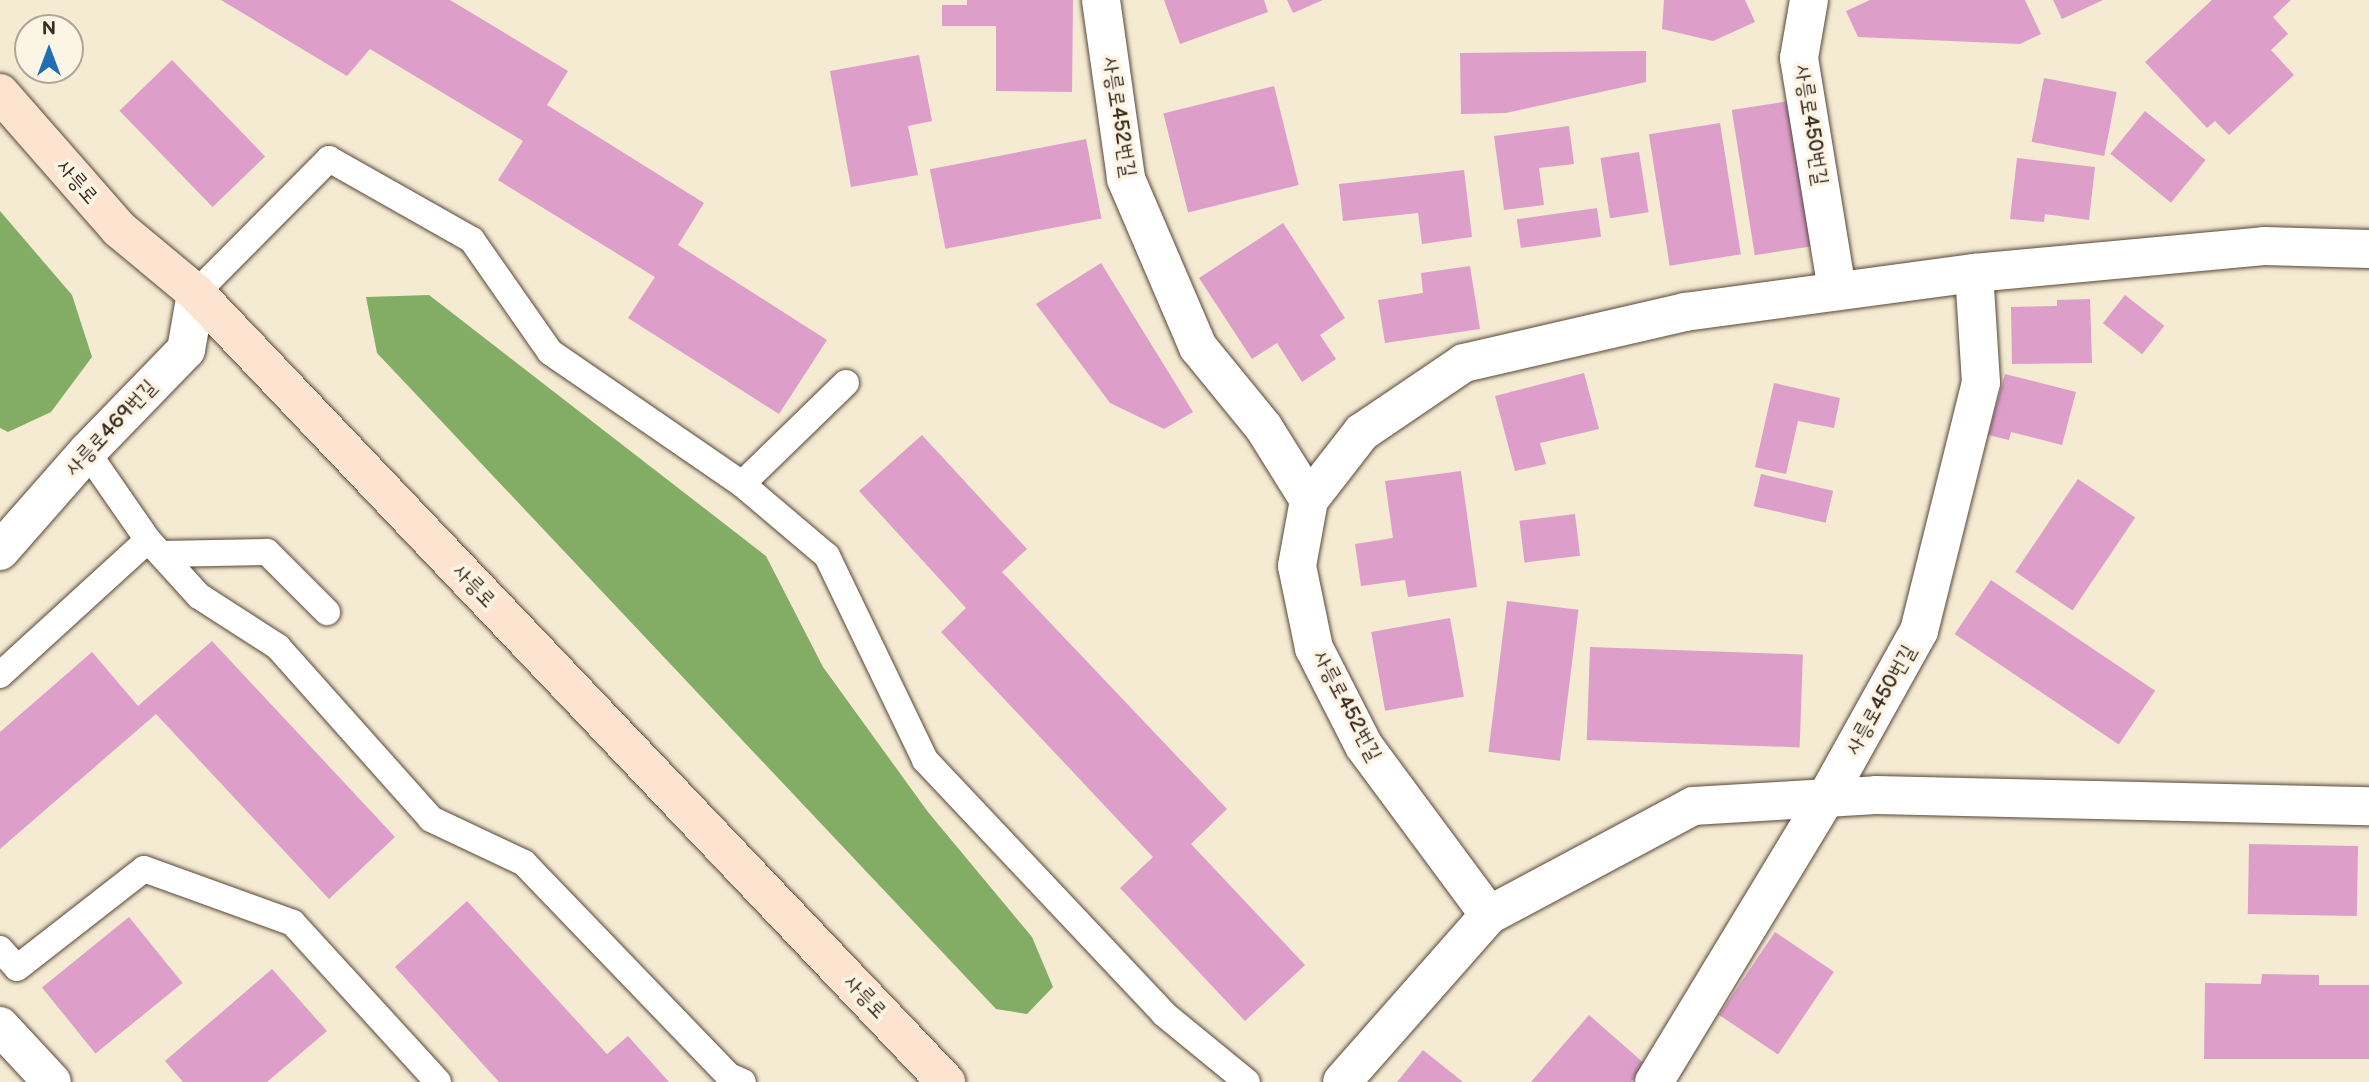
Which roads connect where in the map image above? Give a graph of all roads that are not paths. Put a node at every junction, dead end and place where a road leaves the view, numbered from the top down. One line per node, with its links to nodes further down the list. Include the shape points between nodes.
1 (1101, 0): 11 (street, 사릉로452번길, via 1126,179 1198,347 1264,428)
2 (1809, 0): 6 (street, 사릉로450번길, via 1799,58)
3 (0, 93): 7 (street, 사릉로, via 119,229)
4 (2369, 249): 5 (street, via 2264,246)
5 (1974, 273): 6 (street); 16 (street, 사릉로450번길, via 1981,383 1919,631)
6 (1837, 291): 11 (street, via 1685,312 1464,363 1362,432)
7 (196, 293): 9 (street, 사릉로469번길, via 187,350); 10 (lane, via 329,159 472,240 550,352); 24 (street, 사릉로)
8 (846, 383): 10 (lane)
9 (87, 452): 12 (lane); 13 (street, 사릉로469번길)
10 (742, 484): 25 (lane, via 827,556 925,760 1164,1014)
11 (1309, 500): 18 (street, 사릉로452번길, via 1297,566 1314,648 1364,746)
12 (155, 547): 14 (lane, via 267,552); 15 (lane); 23 (lane, via 199,596 278,647 431,819 523,863 729,1076)
13 (0, 551)
14 (327, 612)
15 (0, 675)
16 (1826, 798): 17 (street, via 1876,795); 18 (street, via 1693,806); 27 (street, 사릉로450번길)
17 (2369, 806)
18 (1489, 915): 26 (street)
19 (0, 949): 22 (lane, via 17,968 144,869 293,923)
20 (2, 1031): 21 (street)
21 (52, 1082)
22 (438, 1082)
23 (743, 1082)
24 (946, 1082)
25 (1247, 1082)
26 (1342, 1082)
27 (1654, 1082)

